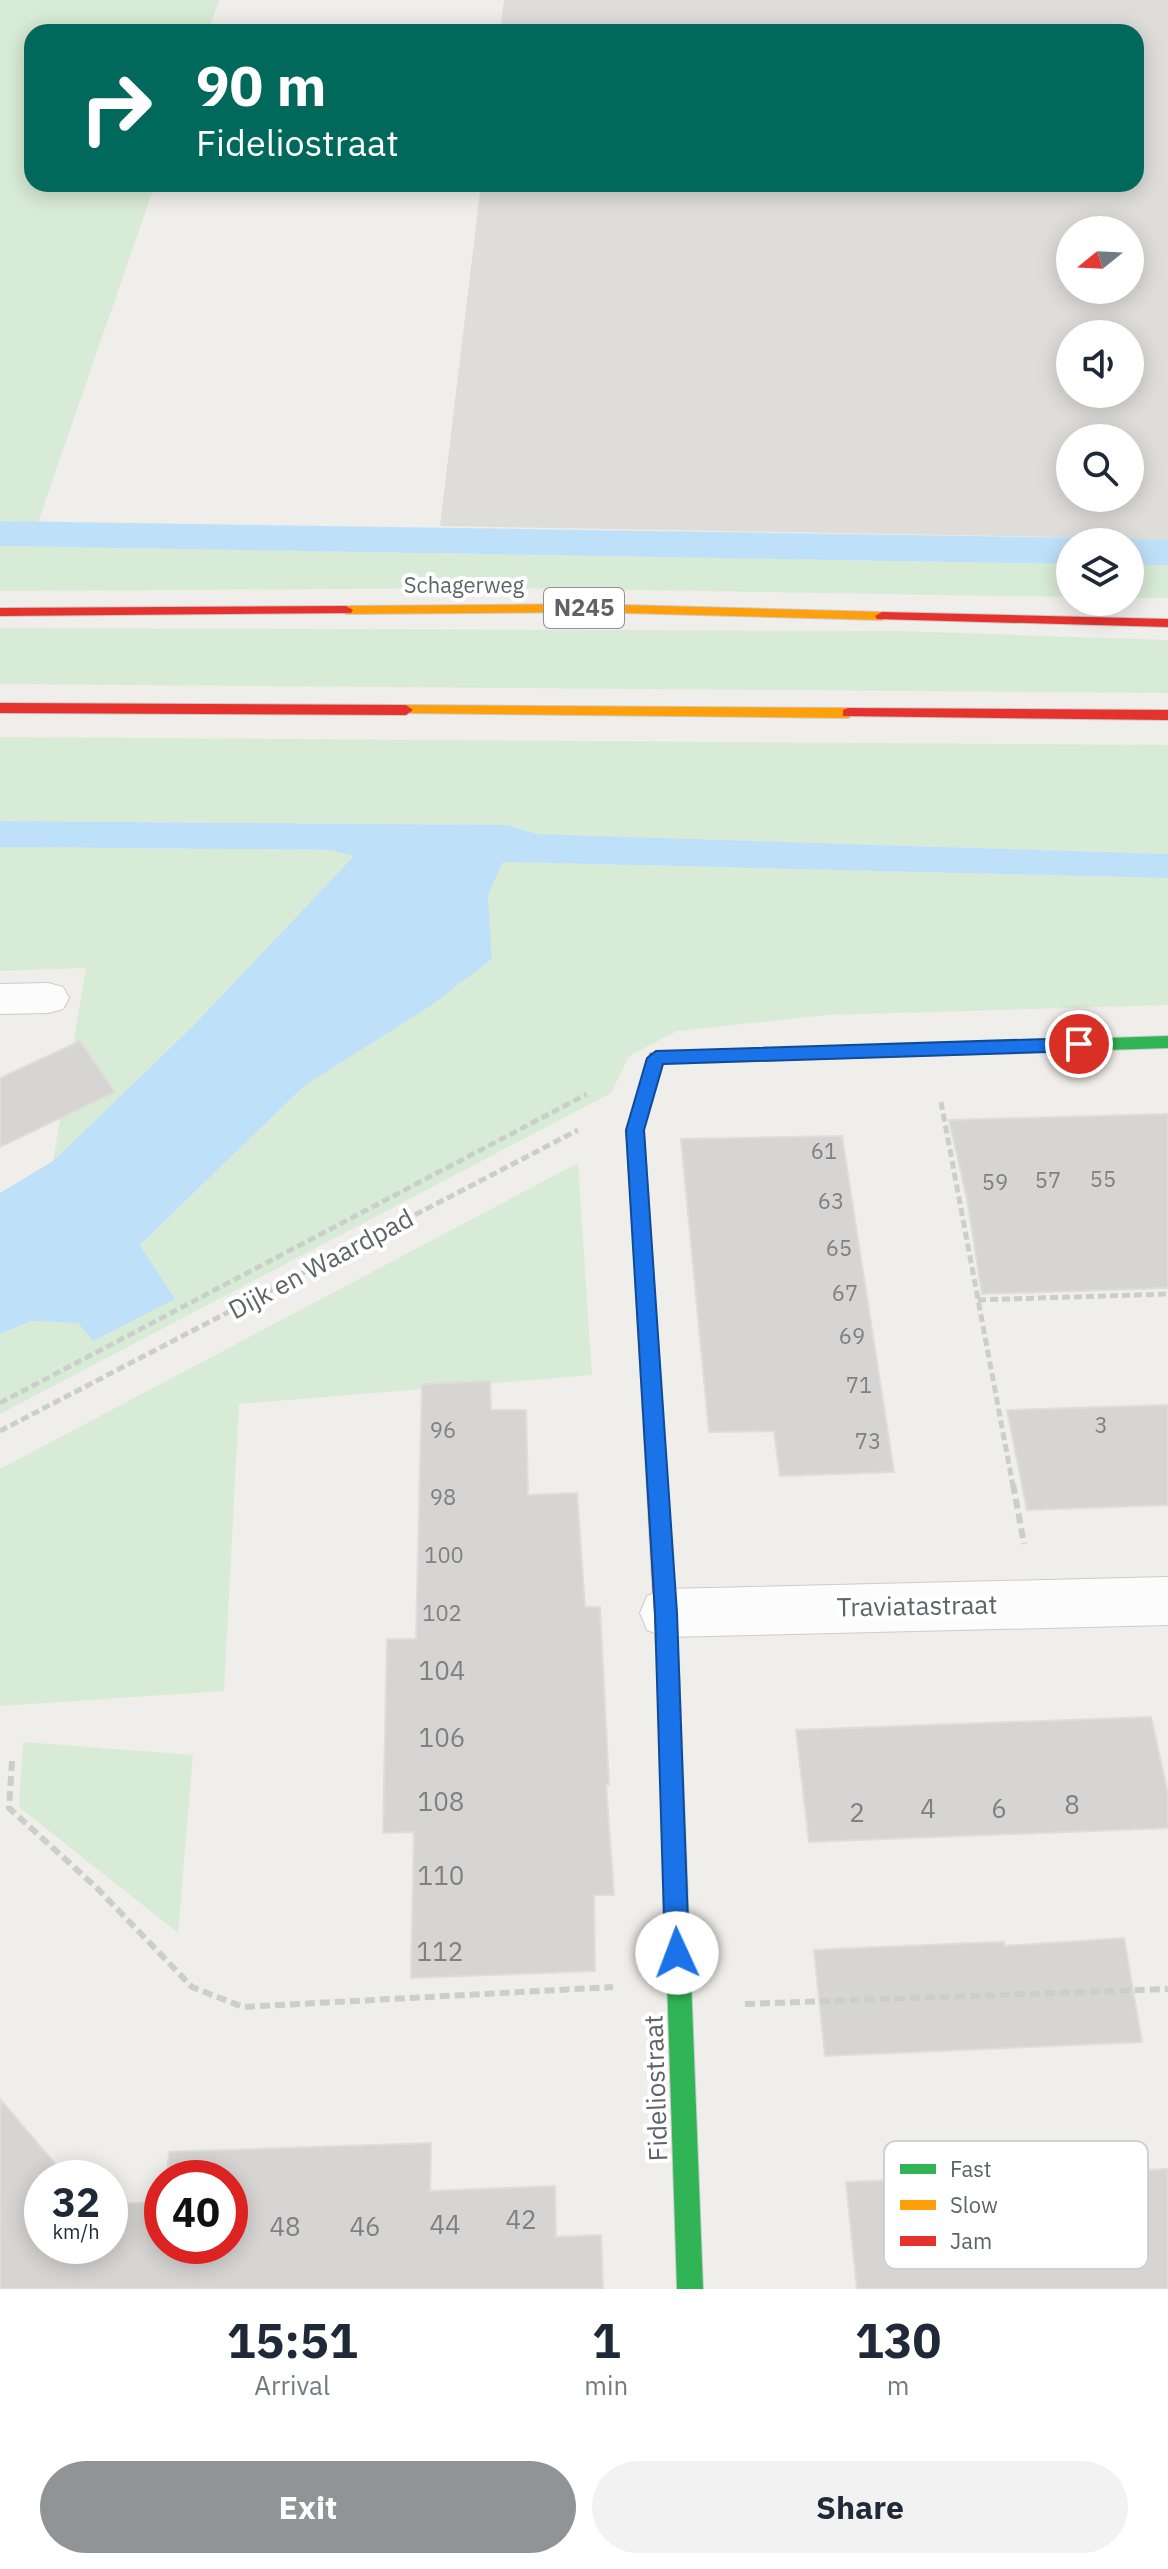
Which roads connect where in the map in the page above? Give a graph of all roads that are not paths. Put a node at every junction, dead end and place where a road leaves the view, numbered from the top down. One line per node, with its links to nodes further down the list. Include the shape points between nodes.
1 (0, 612): 2 (main road, Schagerweg / N245, via 587,608)
2 (1168, 623)
3 (0, 708): 4 (main road)
4 (1168, 715)
5 (48, 998): 6 (street)
6 (0, 999)
7 (1168, 1042): 9 (main road, Fideliostraat, via 656,1058 635,1130)
8 (1168, 1601): 9 (street, Traviatastraat)
9 (666, 1613): 10 (main road, Fideliostraat)
10 (690, 2289)

